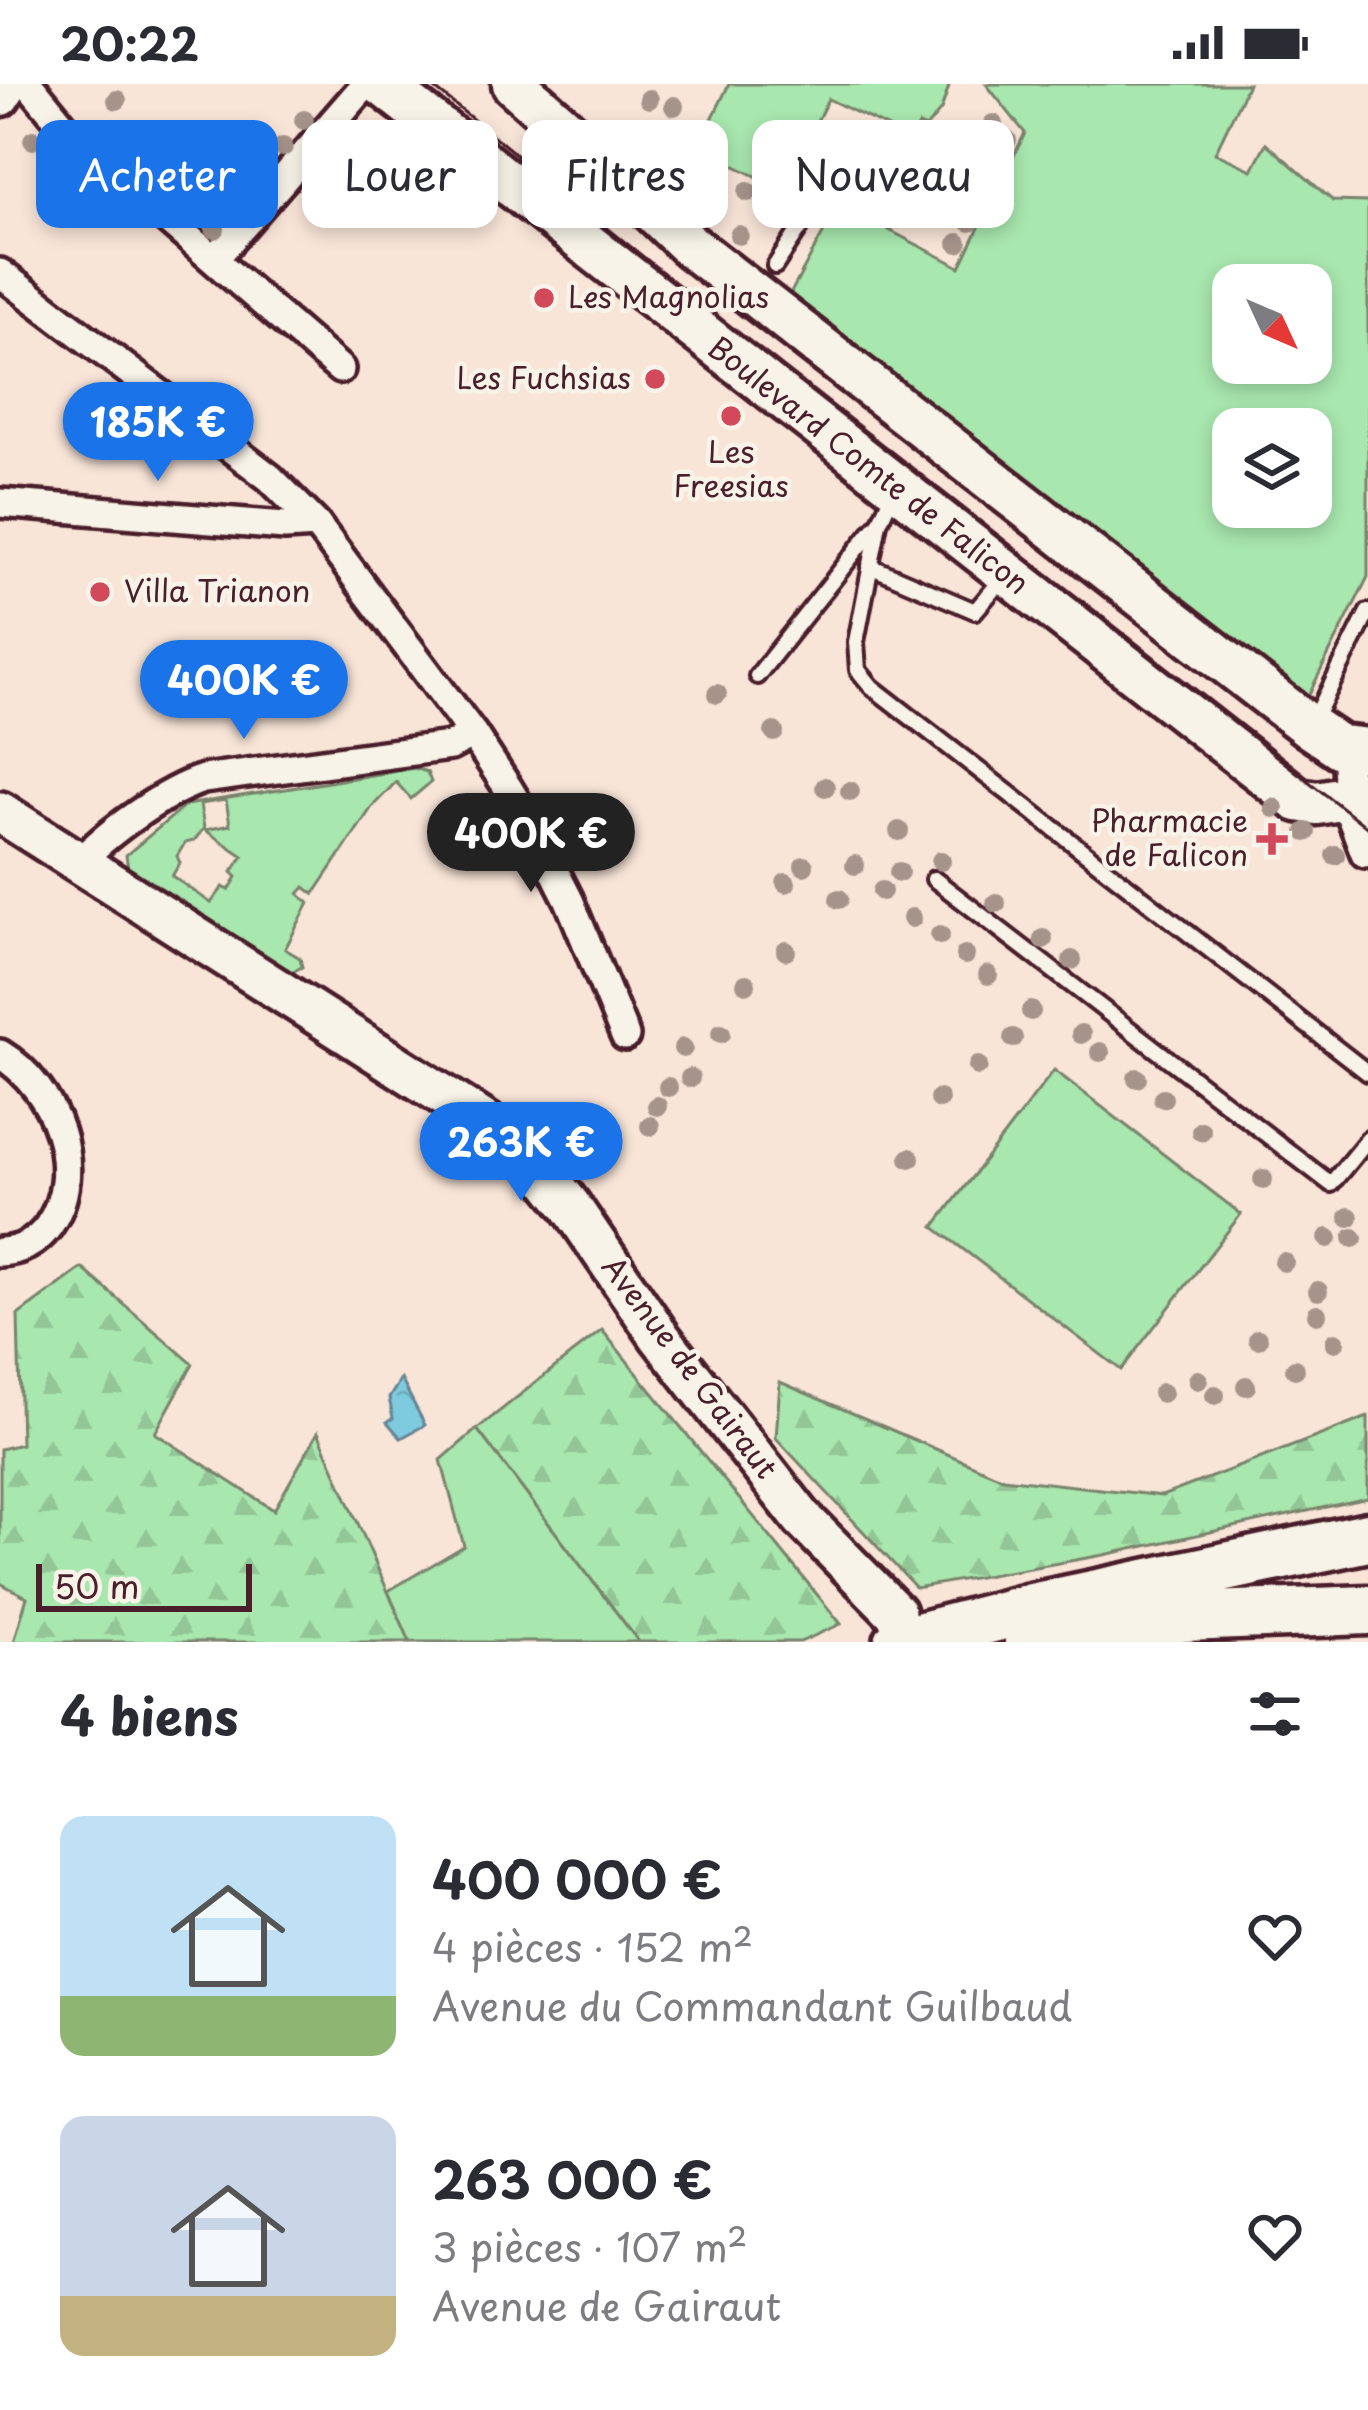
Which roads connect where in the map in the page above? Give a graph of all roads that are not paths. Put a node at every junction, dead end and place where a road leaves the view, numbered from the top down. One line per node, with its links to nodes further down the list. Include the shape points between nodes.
1 (8, 84): 6 (street)
2 (29, 84): 8 (street, via 73,138)
3 (366, 84): 8 (street)
4 (382, 84): 13 (main road, Boulevard Comte de Falicon)
5 (514, 84): 20 (main road, via 689,245)
6 (0, 96)
7 (801, 228): 9 (lane)
8 (214, 258): 11 (street)
9 (776, 266)
10 (0, 273): 14 (street, via 270,478)
11 (340, 369)
12 (0, 503): 14 (street)
13 (887, 505): 15 (lane); 16 (main road, Boulevard Comte de Falicon); 18 (lane)
14 (316, 524): 19 (street)
15 (871, 566): 16 (lane, via 975,610); 29 (lane, via 856,642 858,670 872,687)
16 (1006, 574): 22 (main road, Boulevard Comte de Falicon)
17 (1368, 612): 20 (lane)
18 (757, 676)
19 (472, 734): 25 (street, via 450,746 181,786); 27 (street, via 534,831)
20 (1341, 742): 21 (street)
21 (1358, 796): 22 (main road); 24 (street)
22 (1298, 800): 24 (street, Boulevard Comte de Falicon)
23 (0, 812): 25 (street, Avenue de Gairaut)
24 (1366, 854)
25 (79, 862): 34 (street, Avenue de Gairaut, via 445,1094 542,1170 660,1337)
26 (934, 879): 30 (lane, via 1331,1184)
27 (625, 1036)
28 (0, 1054): 31 (street, via 44,1096 66,1163 63,1199 38,1240)
29 (1368, 1073)
30 (1368, 1139)
31 (0, 1252)
32 (1368, 1537): 34 (highway, via 1028,1609)
33 (1368, 1610): 35 (highway, via 1184,1617)
34 (897, 1627)
35 (1029, 1642)

